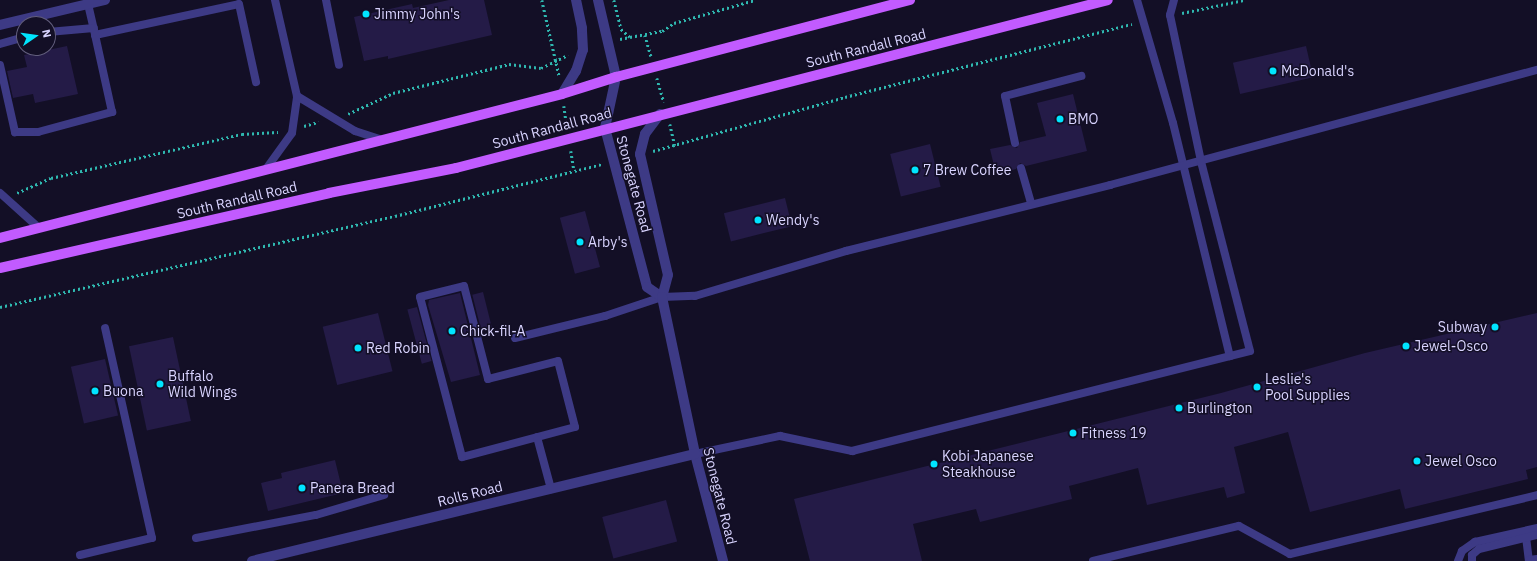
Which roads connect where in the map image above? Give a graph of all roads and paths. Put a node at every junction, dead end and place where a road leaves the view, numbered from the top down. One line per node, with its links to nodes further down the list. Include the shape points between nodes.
1 (105, 0): 14 (street)
2 (275, 0): 32 (lane)
3 (326, 0): 25 (lane)
4 (542, 0): 23 (path)
5 (576, 0): 31 (street, via 582,28 582,50 576,71)
6 (598, 0): 29 (street, Stonegate Road)
7 (614, 0): 20 (path, via 621,29 630,37)
8 (755, 0): 20 (path, via 674,23 662,31)
9 (910, 0): 26 (main road, South Randall Road)
10 (1108, 0): 33 (main road, South Randall Road)
11 (1137, 0): 16 (lane)
12 (1174, 0): 15 (lane)
13 (1244, 0): 15 (path)
14 (88, 4): 17 (street); 18 (lane)
15 (1170, 15): 42 (lane)
16 (1142, 21): 40 (path, via 931,74); 43 (lane, via 1165,95)
17 (0, 25)
18 (94, 31): 19 (lane); 24 (lane, via 112,112 38,132 15,132); 30 (lane, via 239,4)
19 (56, 32)
20 (645, 35): 26 (path)
21 (16, 39): 22 (lane)
22 (0, 44)
23 (556, 59): 31 (path); 34 (path, via 541,68 509,64 393,93)
24 (0, 65)
25 (339, 65)
26 (654, 68): 29 (main road, South Randall Road); 33 (path)
27 (1537, 70): 42 (lane)
28 (1081, 76): 39 (lane, via 1005,96)
29 (616, 77): 31 (main road, South Randall Road); 36 (street, Stonegate Road)
30 (256, 82)
31 (562, 94): 37 (path); 38 (main road, South Randall Road)
32 (297, 96): 34 (lane); 35 (lane)
33 (663, 113): 36 (main road, South Randall Road); 40 (path); 52 (street, Stonegate Road, via 645,134 640,154 668,275)
34 (335, 118): 35 (path); 38 (lane, via 354,130)
35 (293, 128): 45 (lane); 47 (path, via 274,133 242,134 51,178)
36 (605, 128): 37 (main road, South Randall Road); 52 (street, Stonegate Road, via 647,287)
37 (569, 138): 51 (main road, South Randall Road, via 456,168 329,193); 53 (path, via 574,171 395,216)
38 (380, 139): 45 (main road, South Randall Road)
39 (1015, 143)
40 (675, 145): 41 (path)
41 (654, 150)
42 (1201, 161): 43 (lane); 56 (lane, via 1250,351)
43 (1182, 165): 48 (lane); 56 (lane)
44 (1021, 168): 48 (lane)
45 (266, 169): 49 (main road, South Randall Road)
46 (0, 193): 49 (lane)
47 (16, 193)
48 (1031, 204): 52 (lane, via 846,251 695,296)
49 (39, 228): 50 (main road, South Randall Road)
50 (0, 238)
51 (0, 268)
52 (662, 297): 55 (lane, via 605,316); 58 (street, Stonegate Road)
53 (0, 306)
54 (105, 328): 66 (lane, via 152,538)
55 (514, 338)
56 (1230, 356): 58 (lane, via 852,450 780,436)
57 (537, 437): 57 (lane, via 575,427 558,361 488,379 464,286 420,298 462,457); 59 (lane)
58 (695, 454): 59 (street, Rolls Road); 69 (street, Stonegate Road)
59 (551, 489): 68 (street, Rolls Road)
60 (384, 495): 65 (lane, via 316,514)
61 (1537, 495): 70 (lane, via 1290,554 1239,526)
62 (1537, 528): 71 (lane, via 1474,542 1462,552)
63 (1537, 534): 64 (lane)
64 (1526, 537): 67 (lane); 72 (lane, via 1479,549 1472,555)
65 (196, 538)
66 (80, 555)
67 (1532, 560)
68 (252, 561)
69 (723, 561)
70 (1093, 561)
71 (1458, 561)
72 (1472, 561)

